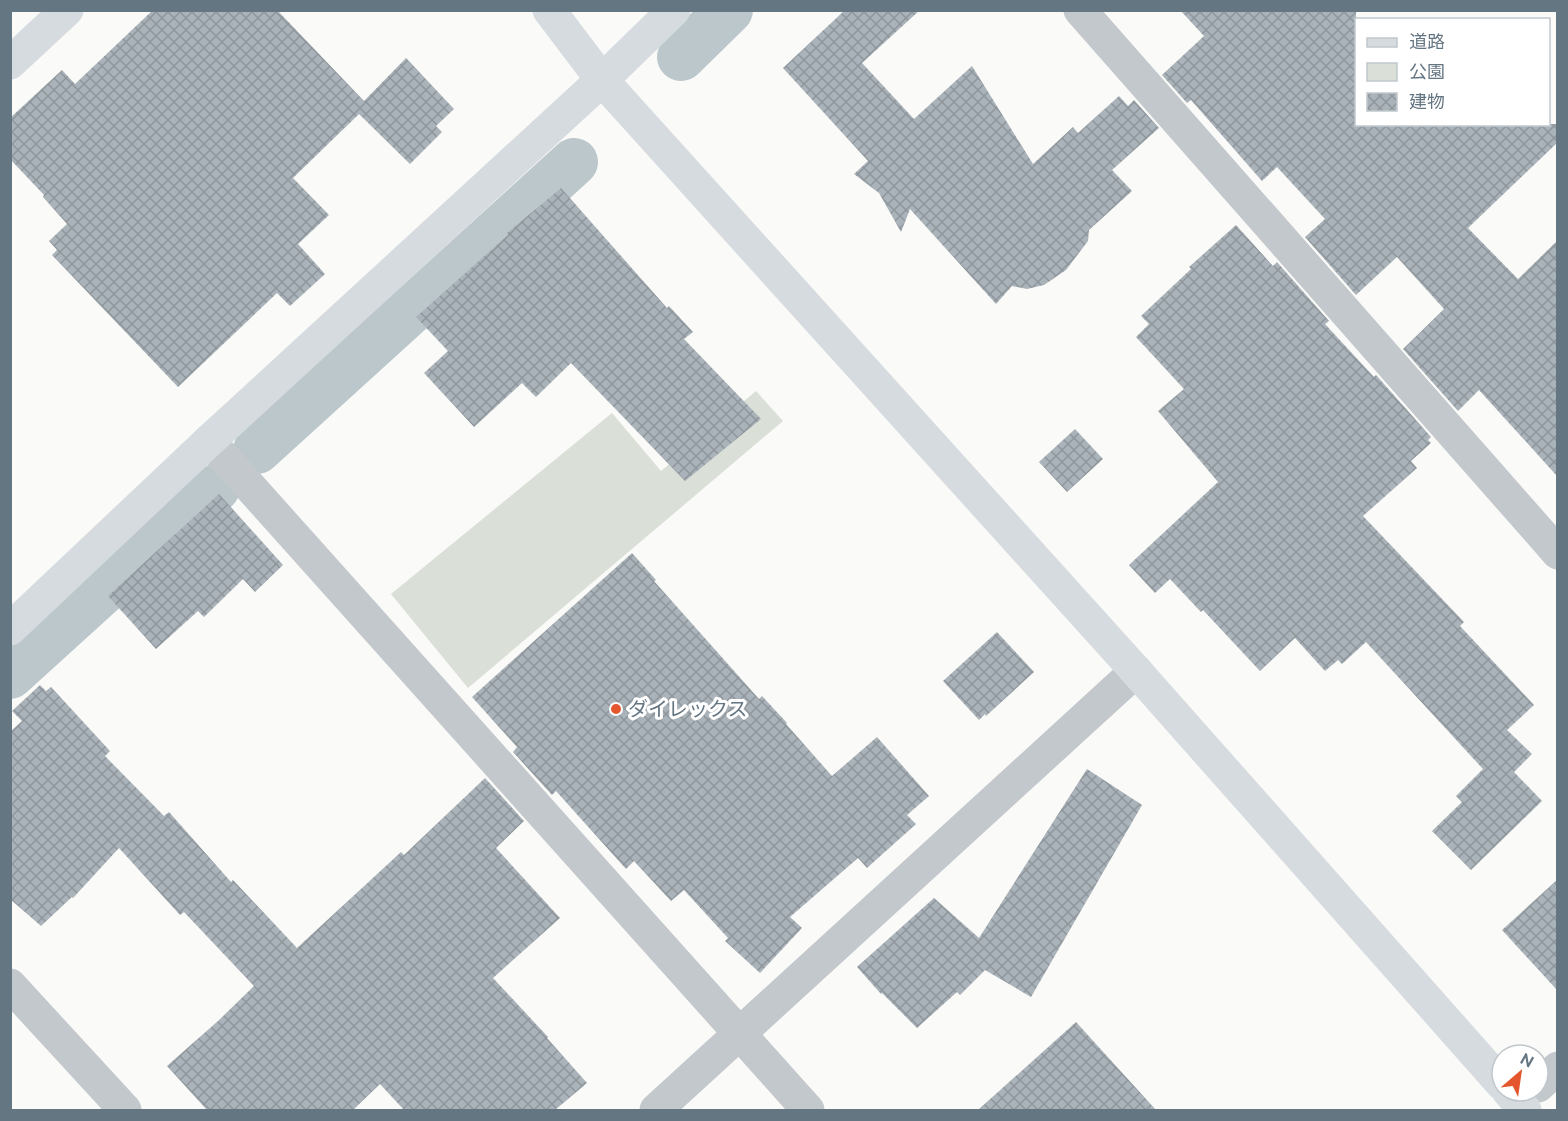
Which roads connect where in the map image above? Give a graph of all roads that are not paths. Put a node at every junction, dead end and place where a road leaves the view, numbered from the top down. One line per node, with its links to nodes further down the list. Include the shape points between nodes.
1 (67, 10): 5 (street)
2 (549, 10): 6 (street)
3 (674, 10): 6 (street)
4 (1080, 10): 8 (street)
5 (15, 51)
6 (602, 80): 7 (street); 10 (street)
7 (209, 441): 9 (street); 12 (street)
8 (1557, 553)
9 (10, 629)
10 (1136, 671): 12 (street); 13 (street)
11 (10, 985): 14 (street)
12 (739, 1034): 15 (street); 16 (street)
13 (1490, 1060)
14 (125, 1110)
15 (656, 1110)
16 (808, 1110)

